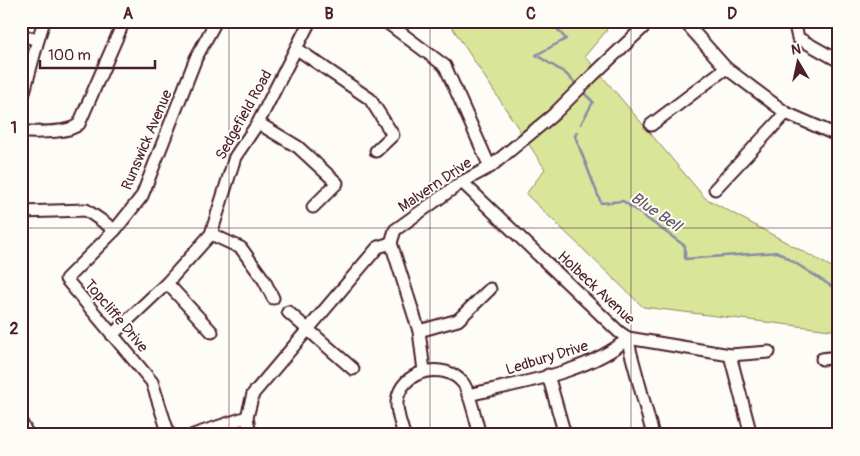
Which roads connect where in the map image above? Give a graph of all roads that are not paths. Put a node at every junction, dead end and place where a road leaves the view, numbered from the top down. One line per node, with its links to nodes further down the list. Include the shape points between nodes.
1 (44, 21): 10 (street)
2 (124, 21): 18 (street, via 79,124 64,130)
3 (216, 21): 26 (street, Runswick Avenue, via 196,58 142,196)
4 (310, 21): 11 (street, Sedgefield Road)
5 (385, 21): 21 (street, via 446,66)
6 (684, 21): 13 (street)
7 (794, 21): 12 (street, via 798,38)
8 (648, 22): 21 (street, Malvern Drive, via 552,115)
9 (21, 36): 10 (street)
10 (38, 40): 14 (street)
11 (297, 49): 16 (street, Sedgefield Road); 20 (street, via 370,99 393,135)
12 (839, 61)
13 (726, 68): 15 (street); 17 (street)
14 (23, 88)
15 (786, 113): 19 (street); 23 (street)
16 (258, 123): 24 (street, via 298,147 337,183); 27 (street, Sedgefield Road, via 235,157)
17 (651, 125)
18 (21, 132)
19 (839, 136)
20 (376, 151)
21 (490, 167): 22 (street, Malvern Drive)
22 (462, 182): 28 (street, Malvern Drive, via 395,230); 37 (street, Holbeck Avenue)
23 (715, 189)
24 (313, 208)
25 (21, 212): 26 (street, via 86,210)
26 (115, 230): 36 (street, Topcliffe Drive, via 66,279)
27 (211, 234): 29 (street, Sedgefield Road); 31 (street, via 241,248)
28 (391, 242): 33 (street, Malvern Drive, via 378,247); 34 (street)
29 (167, 283): 35 (street); 36 (street, Sedgefield Road)
30 (490, 289): 34 (street, via 458,320)
31 (273, 298)
32 (288, 312): 33 (street)
33 (307, 329): 42 (street); 46 (street, Malvern Drive, via 253,394)
34 (418, 331): 43 (street)
35 (212, 332)
36 (112, 335): 47 (street, Topcliffe Drive, via 152,382)
37 (628, 338): 39 (street, Holbeck Avenue); 44 (street, Ledbury Drive, via 589,363); 53 (street)
38 (769, 352): 39 (street, Holbeck Avenue)
39 (730, 355): 54 (street)
40 (822, 358): 41 (street, via 838,357)
41 (839, 364)
42 (354, 369)
43 (424, 371): 45 (street, via 437,369 455,375 464,384); 50 (street, via 404,385 397,400)
44 (548, 376): 45 (street, Ledbury Drive); 52 (street)
45 (468, 395): 51 (street)
46 (247, 416): 48 (street); 49 (street)
47 (169, 435)
48 (193, 435)
49 (250, 435)
50 (404, 435)
51 (480, 435)
52 (565, 435)
53 (653, 435)
54 (751, 435)

